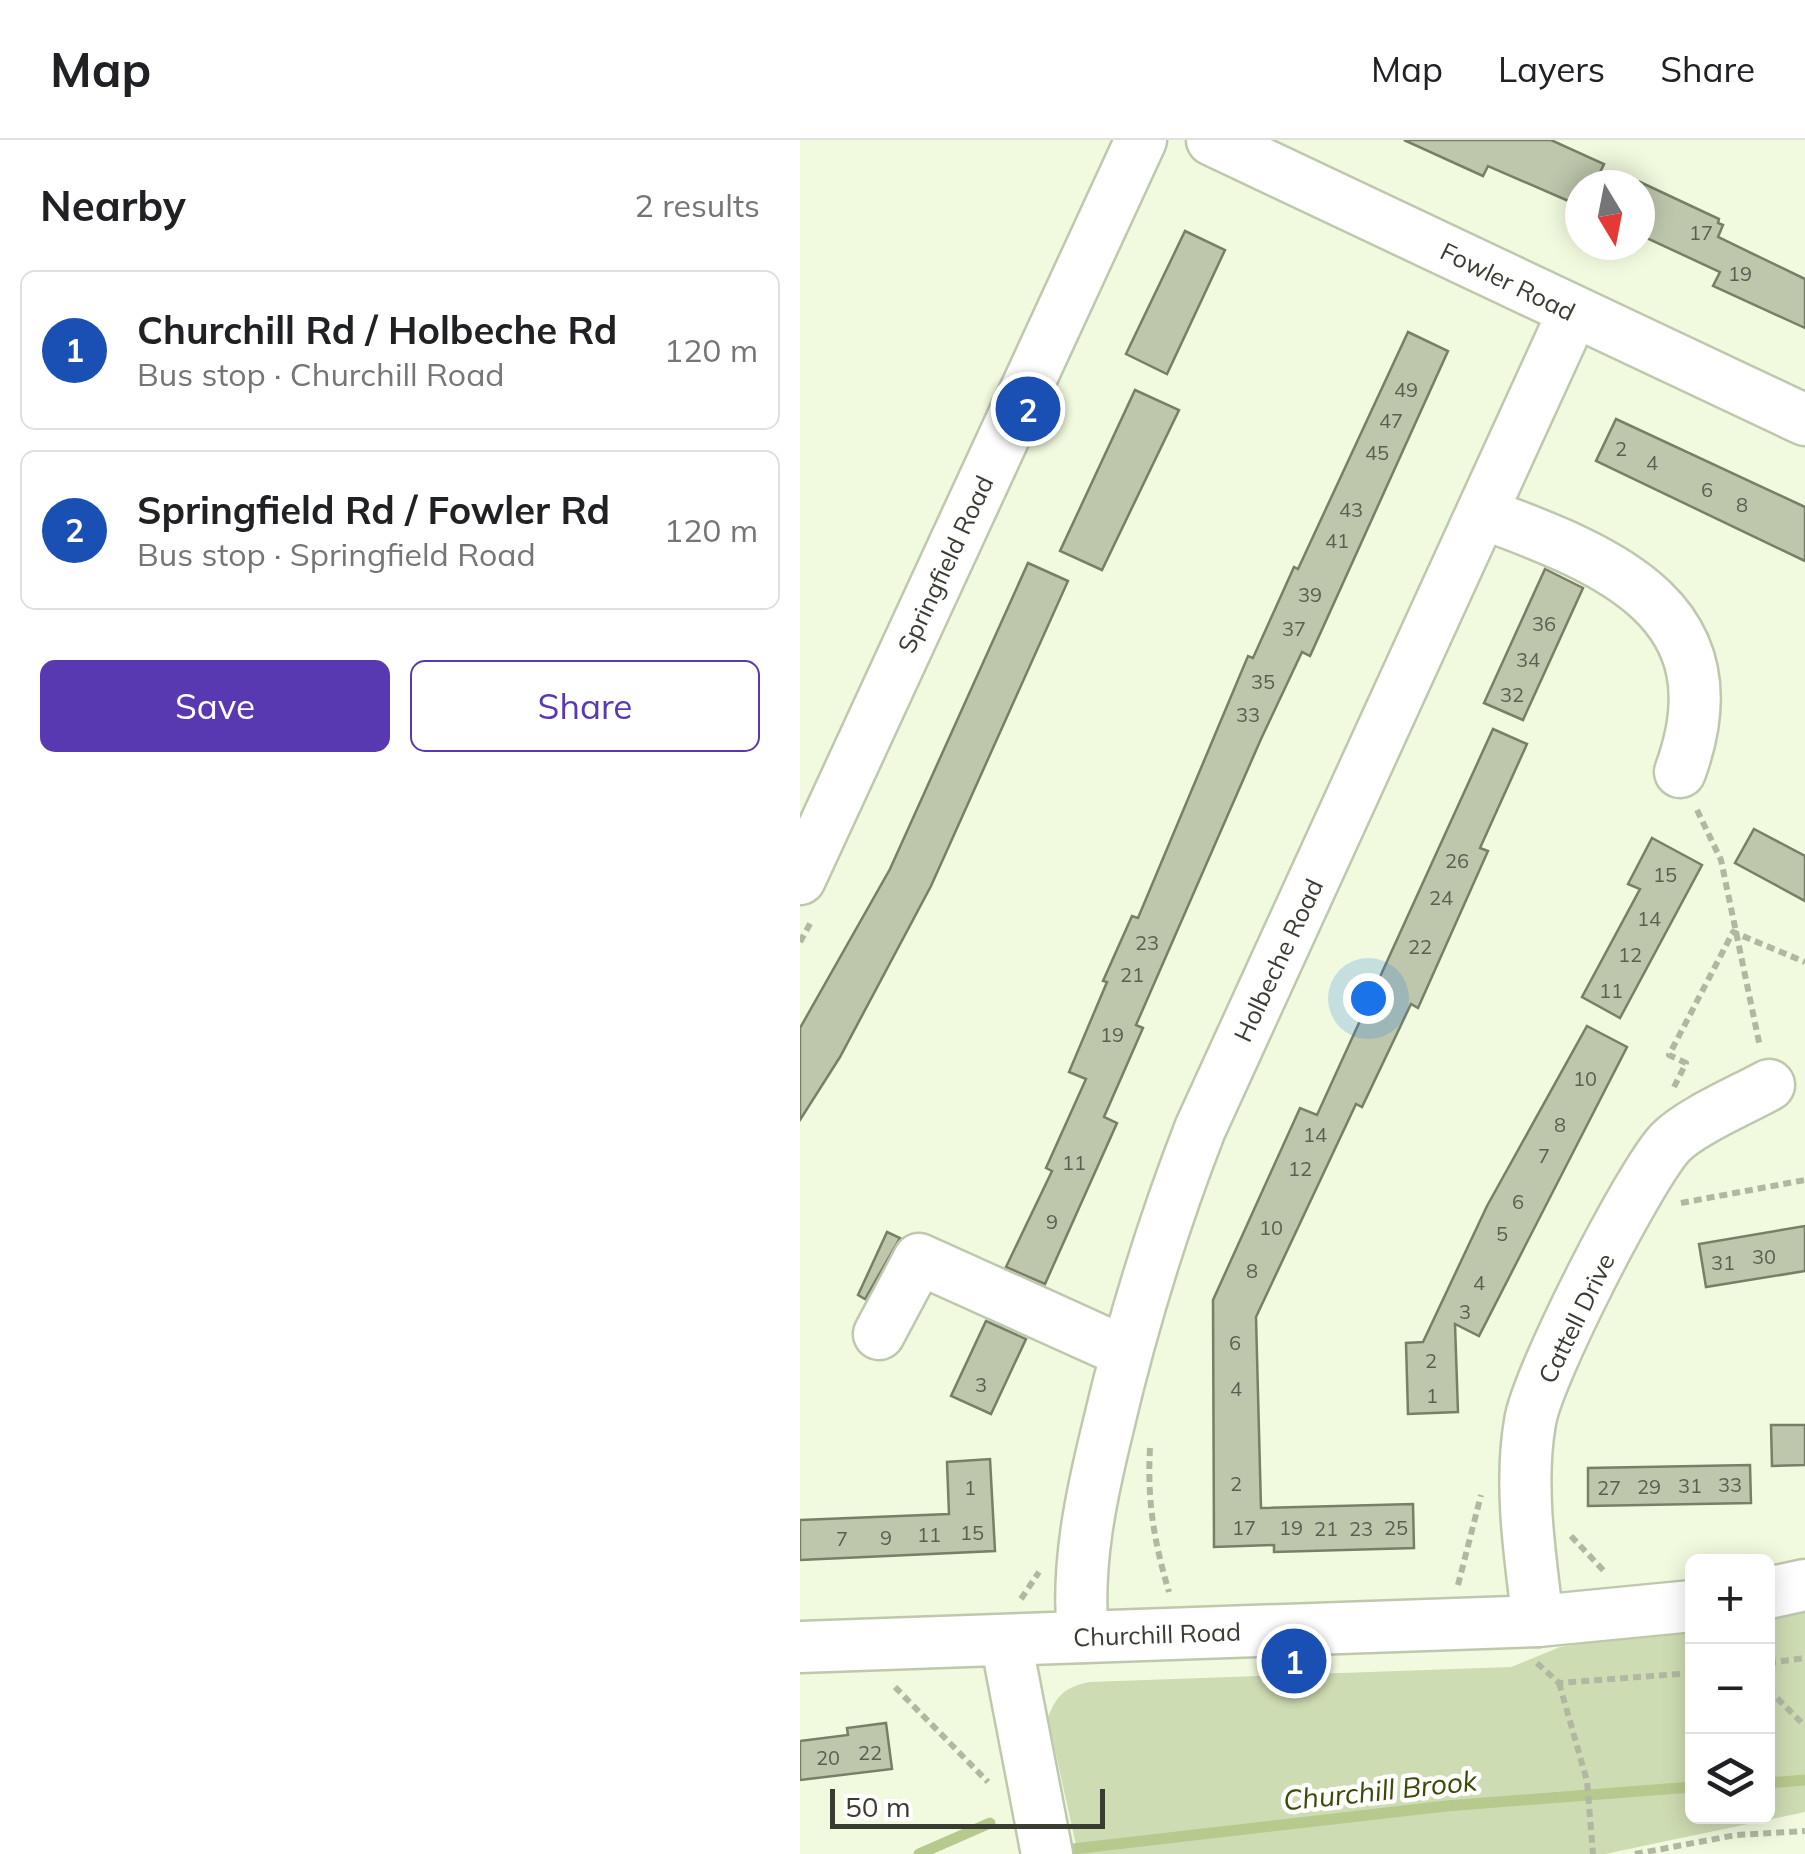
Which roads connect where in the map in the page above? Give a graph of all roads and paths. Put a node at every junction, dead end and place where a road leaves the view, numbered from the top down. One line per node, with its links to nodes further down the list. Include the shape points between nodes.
1 (1141, 140): 7 (street, Springfield Road)
2 (1212, 140): 3 (street, Fowler Road)
3 (1573, 313): 4 (street, Fowler Road); 5 (street, Holbeche Road)
4 (1805, 420)
5 (1484, 514): 6 (street, via 1640,586 1662,610 1688,650 1699,702); 12 (street, Holbeche Road, via 1200,1129 1156,1243)
6 (1680, 772): 8 (path, via 1720,860)
7 (800, 880)
8 (1769, 1085): 19 (street, Cattell Drive, via 1672,1141 1637,1192 1546,1374 1526,1455)
9 (1805, 1180): 10 (path, via 1681,1202)
10 (1672, 1218)
11 (879, 1334): 12 (street, via 919,1259)
12 (1125, 1352): 18 (street, Holbeche Road, via 1082,1561)
13 (1568, 1533): 14 (path)
14 (1612, 1580)
15 (1805, 1585): 16 (street)
16 (1775, 1591)
17 (1685, 1607): 19 (street, Churchill Road)
18 (1083, 1637): 19 (street, Churchill Road); 20 (street, Churchill Road)
19 (1534, 1639): 26 (path)
20 (1006, 1641): 21 (street, Churchill Road); 29 (street)
21 (855, 1647): 22 (street, Churchill Road); 29 (path)
22 (800, 1648)
23 (1805, 1658): 24 (path)
24 (1775, 1663)
25 (1685, 1674): 26 (path)
26 (1559, 1683): 32 (path, via 1587,1782)
27 (1775, 1696): 28 (path)
28 (1805, 1726)
29 (1021, 1799): 31 (street)
30 (1805, 1831): 33 (path, via 1736,1835)
31 (1047, 1854)
32 (1593, 1854)
33 (1636, 1854)

